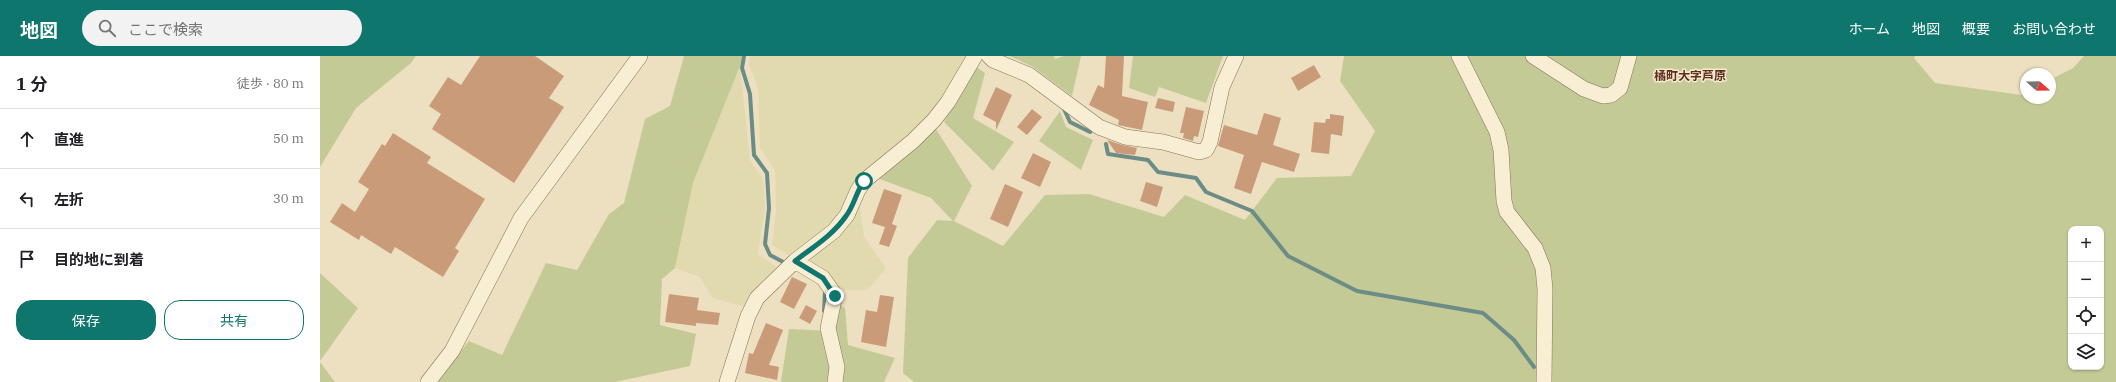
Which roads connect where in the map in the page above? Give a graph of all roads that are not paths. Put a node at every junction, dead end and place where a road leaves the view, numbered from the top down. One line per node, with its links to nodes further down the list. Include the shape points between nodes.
1 (640, 56): 9 (street, via 521,218 452,351)
2 (975, 56): 8 (street, via 948,102 934,120 913,141 864,181 847,215 834,231)
3 (989, 56): 4 (street, via 1029,75 1099,127 1125,137 1163,142 1199,152 1206,150 1210,142 1222,87)
4 (1236, 56)
5 (1459, 56): 12 (street, via 1497,132 1502,150 1504,200 1507,212 1535,248 1543,268)
6 (1533, 56): 7 (street, via 1584,89 1603,96 1611,96 1620,88)
7 (1629, 56)
8 (790, 266): 10 (street, via 757,298 748,316); 11 (street, via 823,278 835,296 828,328 837,367)
9 (428, 382)
10 (727, 382)
11 (835, 382)
12 (1544, 382)

